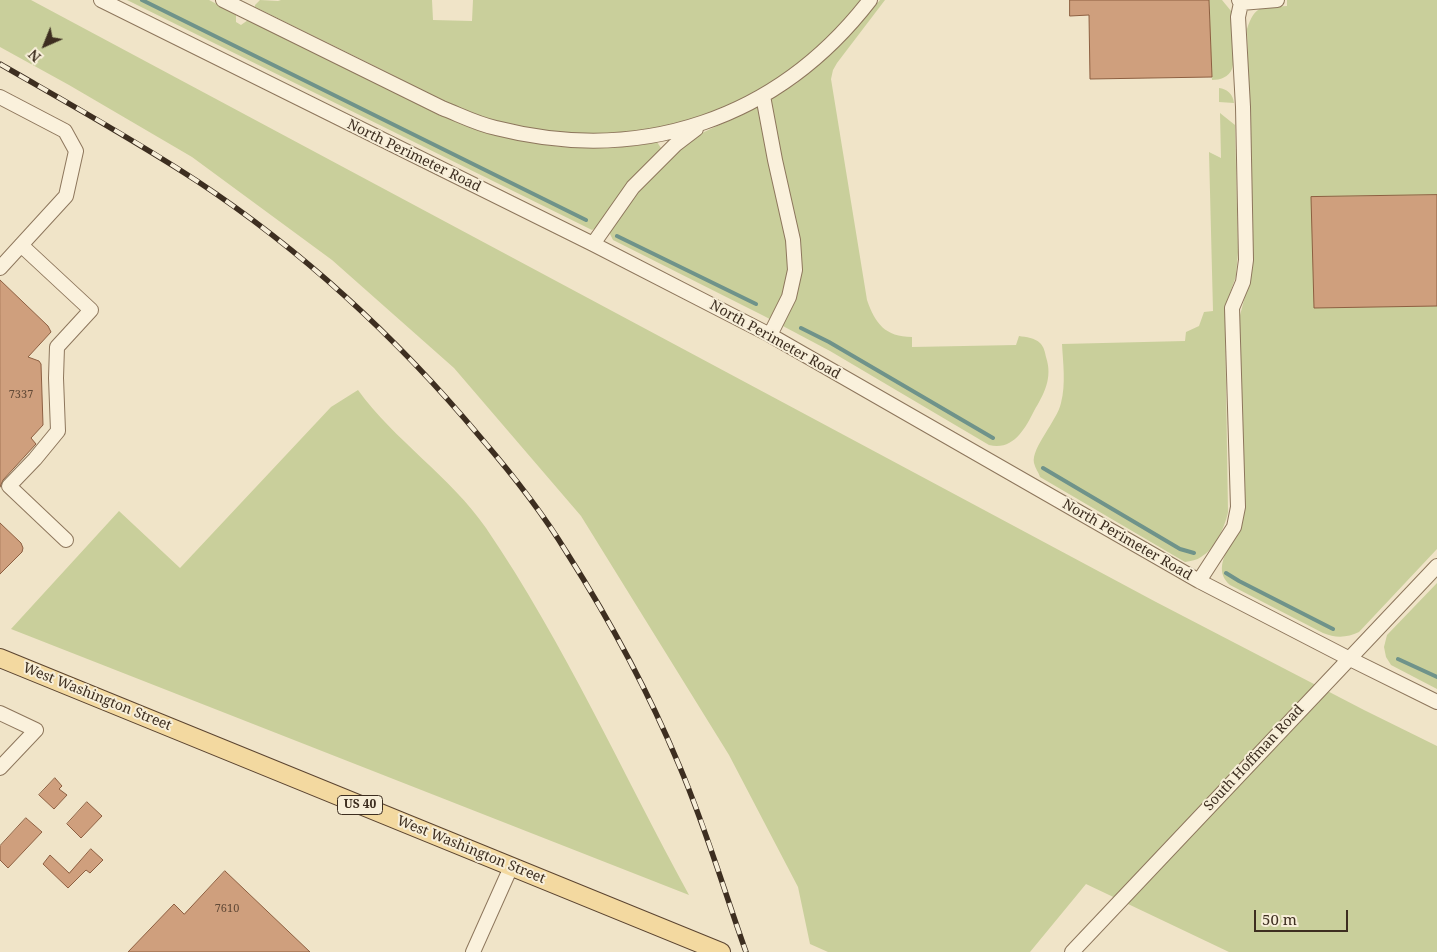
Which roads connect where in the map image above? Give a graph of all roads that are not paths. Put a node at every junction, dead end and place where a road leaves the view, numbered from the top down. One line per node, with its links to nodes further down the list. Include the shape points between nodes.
1 (101, 0): 9 (street, North Perimeter Road)
2 (223, 0): 8 (street, via 442,108 495,128 558,140 608,141 650,136)
3 (870, 0): 6 (street, via 820,55)
4 (1277, 0): 5 (street)
5 (1240, 1): 15 (street, via 1246,265 1232,308 1238,507 1234,527)
6 (763, 96): 8 (street); 12 (street, via 793,240 796,270 789,297)
7 (0, 97): 10 (street, via 65,131 76,151 66,196)
8 (705, 122): 9 (street, via 675,144 633,187)
9 (593, 244): 12 (street, North Perimeter Road)
10 (21, 245): 11 (street); 13 (street, via 91,310 57,347 58,431 9,486)
11 (0, 268)
12 (770, 335): 15 (street, North Perimeter Road)
13 (66, 540)
14 (1437, 566): 17 (street, South Hoffman Road)
15 (1199, 581): 17 (street, North Perimeter Road)
16 (0, 658): 21 (main road, West Washington Street / US 40)
17 (1348, 658): 18 (street, North Perimeter Road); 24 (street, South Hoffman Road)
18 (1437, 702)
19 (0, 713): 20 (street, via 36,730)
20 (0, 768)
21 (511, 867): 22 (street); 23 (main road, West Washington Street / US 40)
22 (473, 952)
23 (721, 952)
24 (1072, 952)

